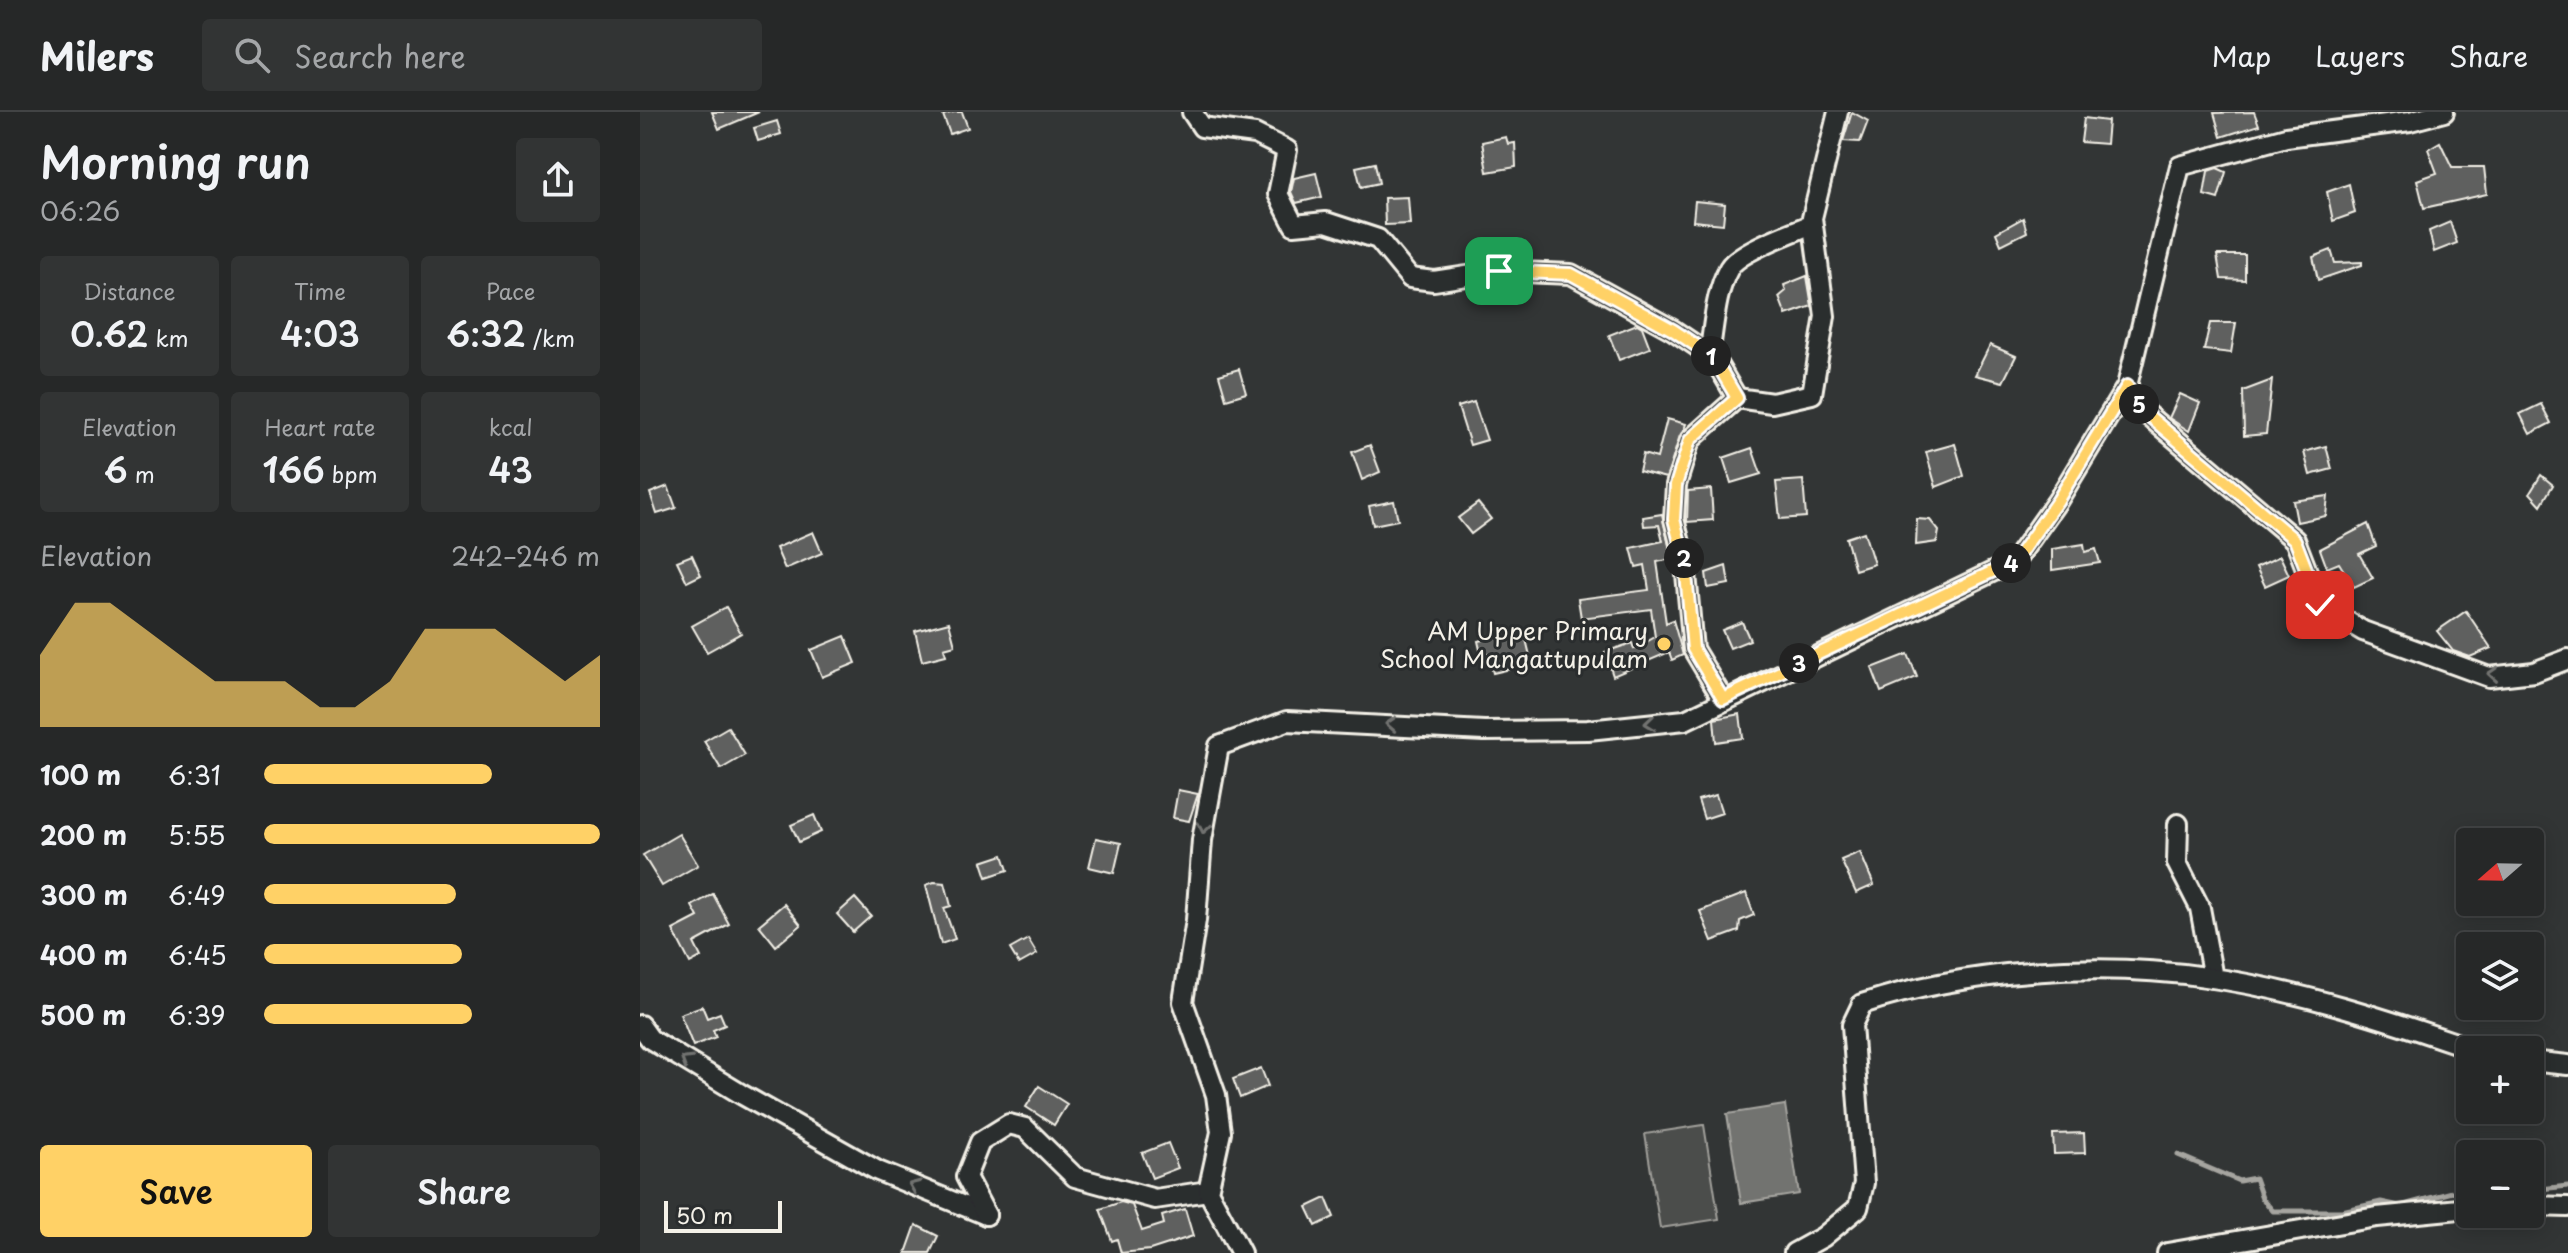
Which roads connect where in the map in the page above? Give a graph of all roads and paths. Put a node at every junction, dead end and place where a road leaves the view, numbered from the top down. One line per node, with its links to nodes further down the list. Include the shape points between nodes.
1 (1192, 112): 5 (street, via 1202,127 1255,134 1287,150 1278,194 1294,225 1326,222 1378,239 1410,278 1434,281 1499,271 1571,274)
2 (1838, 112): 4 (street)
3 (2444, 112): 6 (street, via 2286,137 2180,166)
4 (1812, 224): 5 (street, via 1730,265); 7 (street, via 1825,316 1812,394 1772,403)
5 (1709, 355): 7 (street)
6 (2127, 386): 8 (street, one-way to 6, via 2534,672 2489,677 2363,631 2320,605 2295,540 2144,412); 9 (street, via 2015,561)
7 (1737, 398): 9 (street, via 1690,440 1675,496 1693,649)
8 (2568, 659)
9 (1723, 699): 16 (street, one-way to 16, via 1685,720 1588,730 1484,731 1287,721 1219,746 1183,1002 1216,1095 1221,1132)
10 (2178, 824): 11 (street, via 2177,863 2200,908)
11 (2213, 978): 13 (street, via 2371,1014); 21 (street, via 2112,969 1993,977 1899,992 1862,1004 1852,1025 1864,1183 1858,1208)
12 (640, 1025): 16 (street, one-way to 12, via 1155,1199 1075,1177 1025,1128 1009,1124 980,1142 966,1177 986,1215 878,1171 728,1087 650,1039)
13 (2456, 1043)
14 (2544, 1062): 15 (street)
15 (2568, 1065)
16 (1208, 1191): 20 (street)
17 (2544, 1206): 18 (street)
18 (2568, 1207)
19 (2456, 1209): 22 (street, via 2253,1235)
20 (1241, 1253)
21 (1794, 1253)
22 (2167, 1253)

